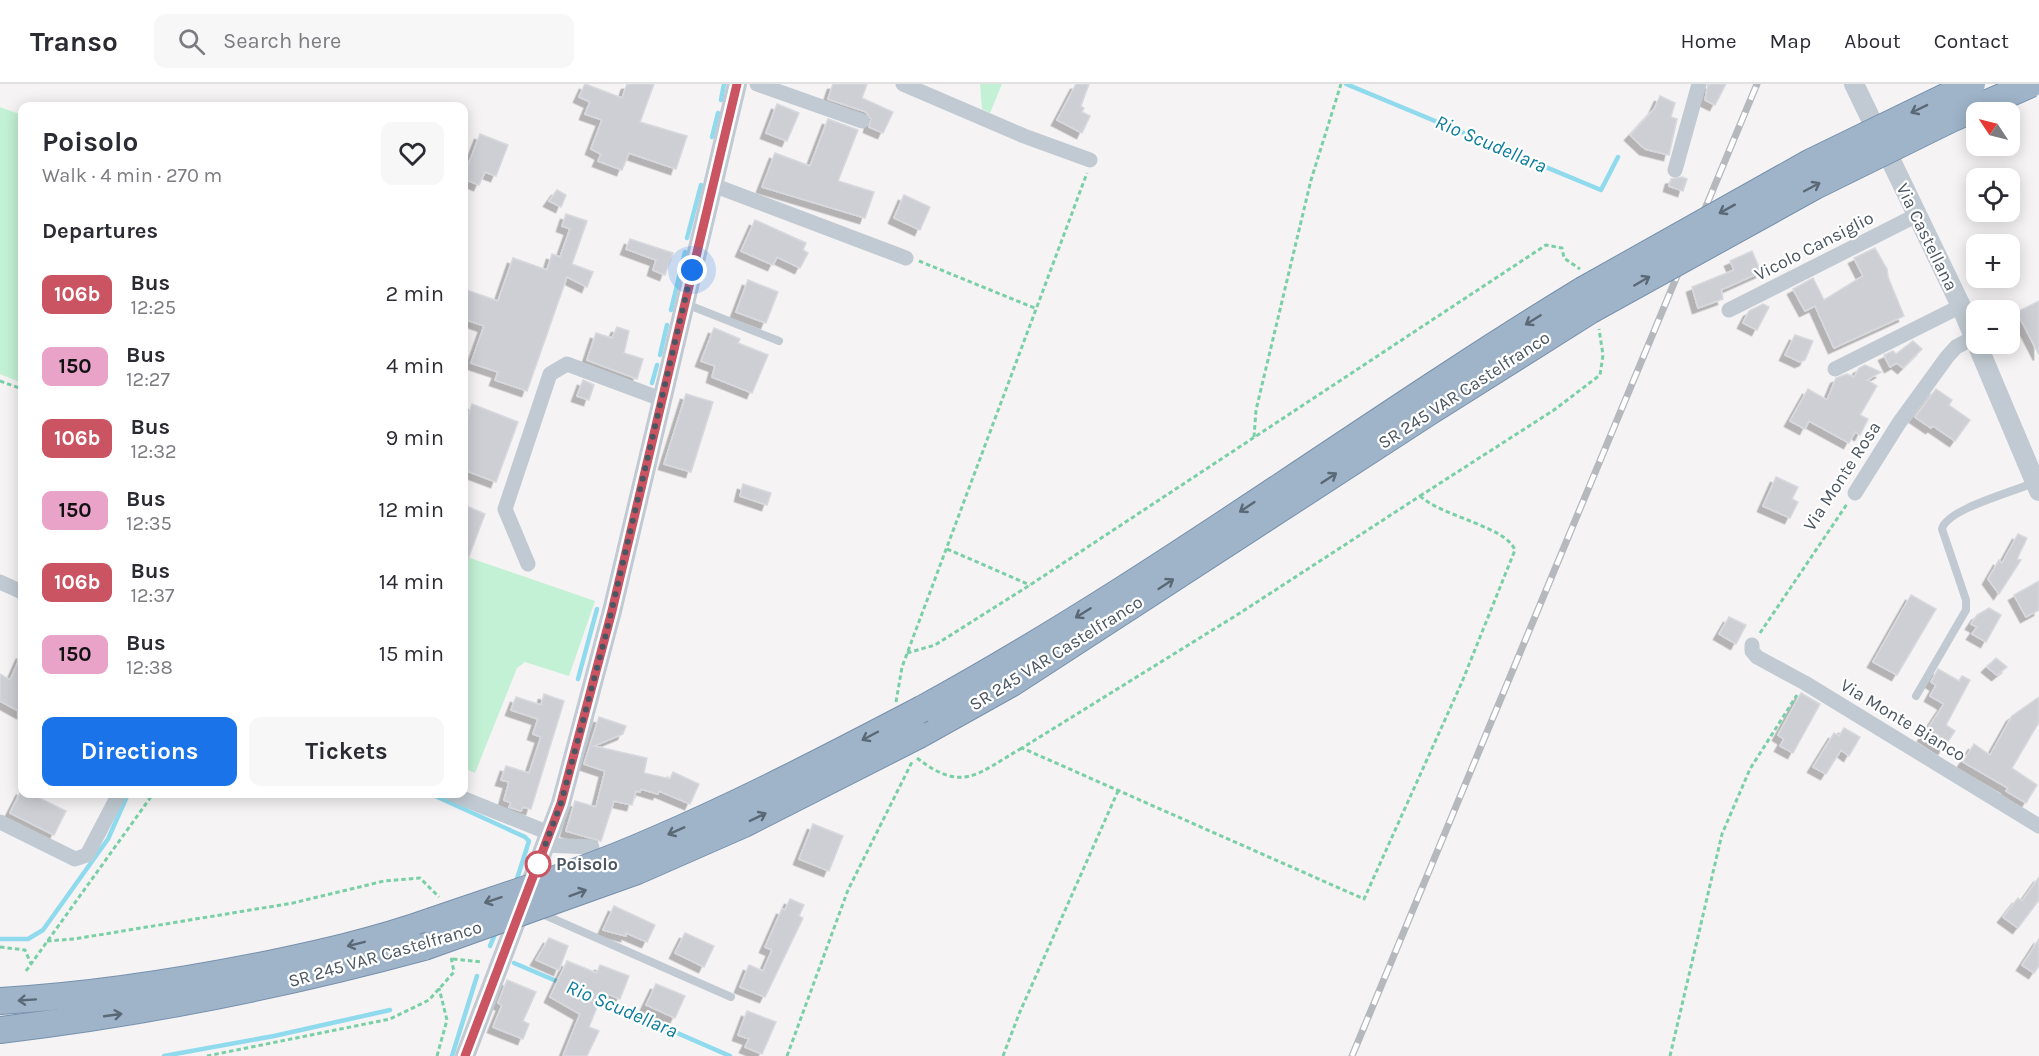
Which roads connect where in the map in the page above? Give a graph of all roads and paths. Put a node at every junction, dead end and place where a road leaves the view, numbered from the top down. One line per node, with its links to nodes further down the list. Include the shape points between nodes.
1 (737, 84): 13 (street)
2 (757, 84): 10 (street)
3 (903, 84): 11 (street)
4 (1341, 84): 29 (path, via 1311,180 1256,410)
5 (1699, 84): 12 (street)
6 (1854, 84): 14 (street, Via Castellana)
7 (1972, 84): 16 (highway, SR 245 VAR Castelfranco, one-way to 16, bridge, via 1811,162)
8 (2032, 84): 9 (street); 16 (highway, SR 245 VAR Castelfranco, one-way to 8, bridge, via 1951,119)
9 (2039, 87)
10 (862, 121)
11 (1090, 160): 19 (path)
12 (1675, 170)
13 (713, 182): 15 (street); 17 (street)
14 (1915, 216): 18 (street, Via Castellana); 20 (street, Vicolo Cansiglio)
15 (906, 258): 19 (path, via 928,263)
16 (1587, 300): 40 (highway, SR 245 VAR Castelfranco, one-way to 40, via 1419,393 1008,660); 59 (highway, SR 245 VAR Castelfranco, one-way to 16, bridge, via 122,1014 282,984 424,947 637,871 744,824 1012,683 1429,412)
17 (684, 303): 22 (lane); 28 (street)
18 (1961, 306): 21 (street, Via Castellana); 25 (street)
19 (1037, 309): 32 (path)
20 (1729, 310)
21 (1966, 319)
22 (779, 341)
23 (1966, 342): 31 (street, Via Monte Rosa, via 1947,357)
24 (1980, 354): 30 (street, Via Castellana)
25 (1835, 369)
26 (0, 381): 27 (path)
27 (18, 388)
28 (661, 399): 33 (street, via 567,364 550,374 505,509); 48 (street, via 609,622 561,803)
29 (1254, 437)
30 (2037, 487): 39 (lane, via 1957,513 1943,523 1966,610)
31 (1855, 493): 37 (path, Via Monte Rosa)
32 (947, 549): 35 (path); 40 (path, via 902,667 895,699)
33 (528, 564)
34 (0, 582): 36 (street)
35 (1030, 585)
36 (18, 590)
37 (1752, 645): 38 (street, Via Monte Bianco, via 1757,657)
38 (1805, 683): 47 (street, Via Monte Bianco); 64 (path, via 1750,770 1722,834)
39 (1916, 696)
40 (910, 709): 58 (highway, SR 245 VAR Castelfranco, one-way to 58, bridge, via 805,770 653,841 382,938 209,977 110,993)
41 (1022, 748): 42 (path); 42 (path, via 1420,496 1511,542 1515,550 1489,618 1364,899); 62 (path, via 974,776 956,780 915,756 848,890)
42 (1118, 791): 63 (path)
43 (117, 798): 46 (street, via 87,855 81,858 75,859)
44 (150, 798): 53 (path)
45 (460, 798): 48 (street)
46 (0, 822)
47 (2039, 826)
48 (547, 839): 49 (street); 50 (street)
49 (592, 847)
50 (522, 906): 54 (street); 57 (lane)
51 (0, 947): 53 (path, via 25,951)
52 (451, 959): 54 (path)
53 (31, 964): 55 (path)
54 (498, 967): 61 (street)
55 (26, 971)
56 (439, 988): 60 (path, via 447,1020)
57 (731, 997)
58 (0, 1001)
59 (0, 1030)
60 (437, 1056)
61 (465, 1056)
62 (787, 1056)
63 (1003, 1056)
64 (1670, 1056)

